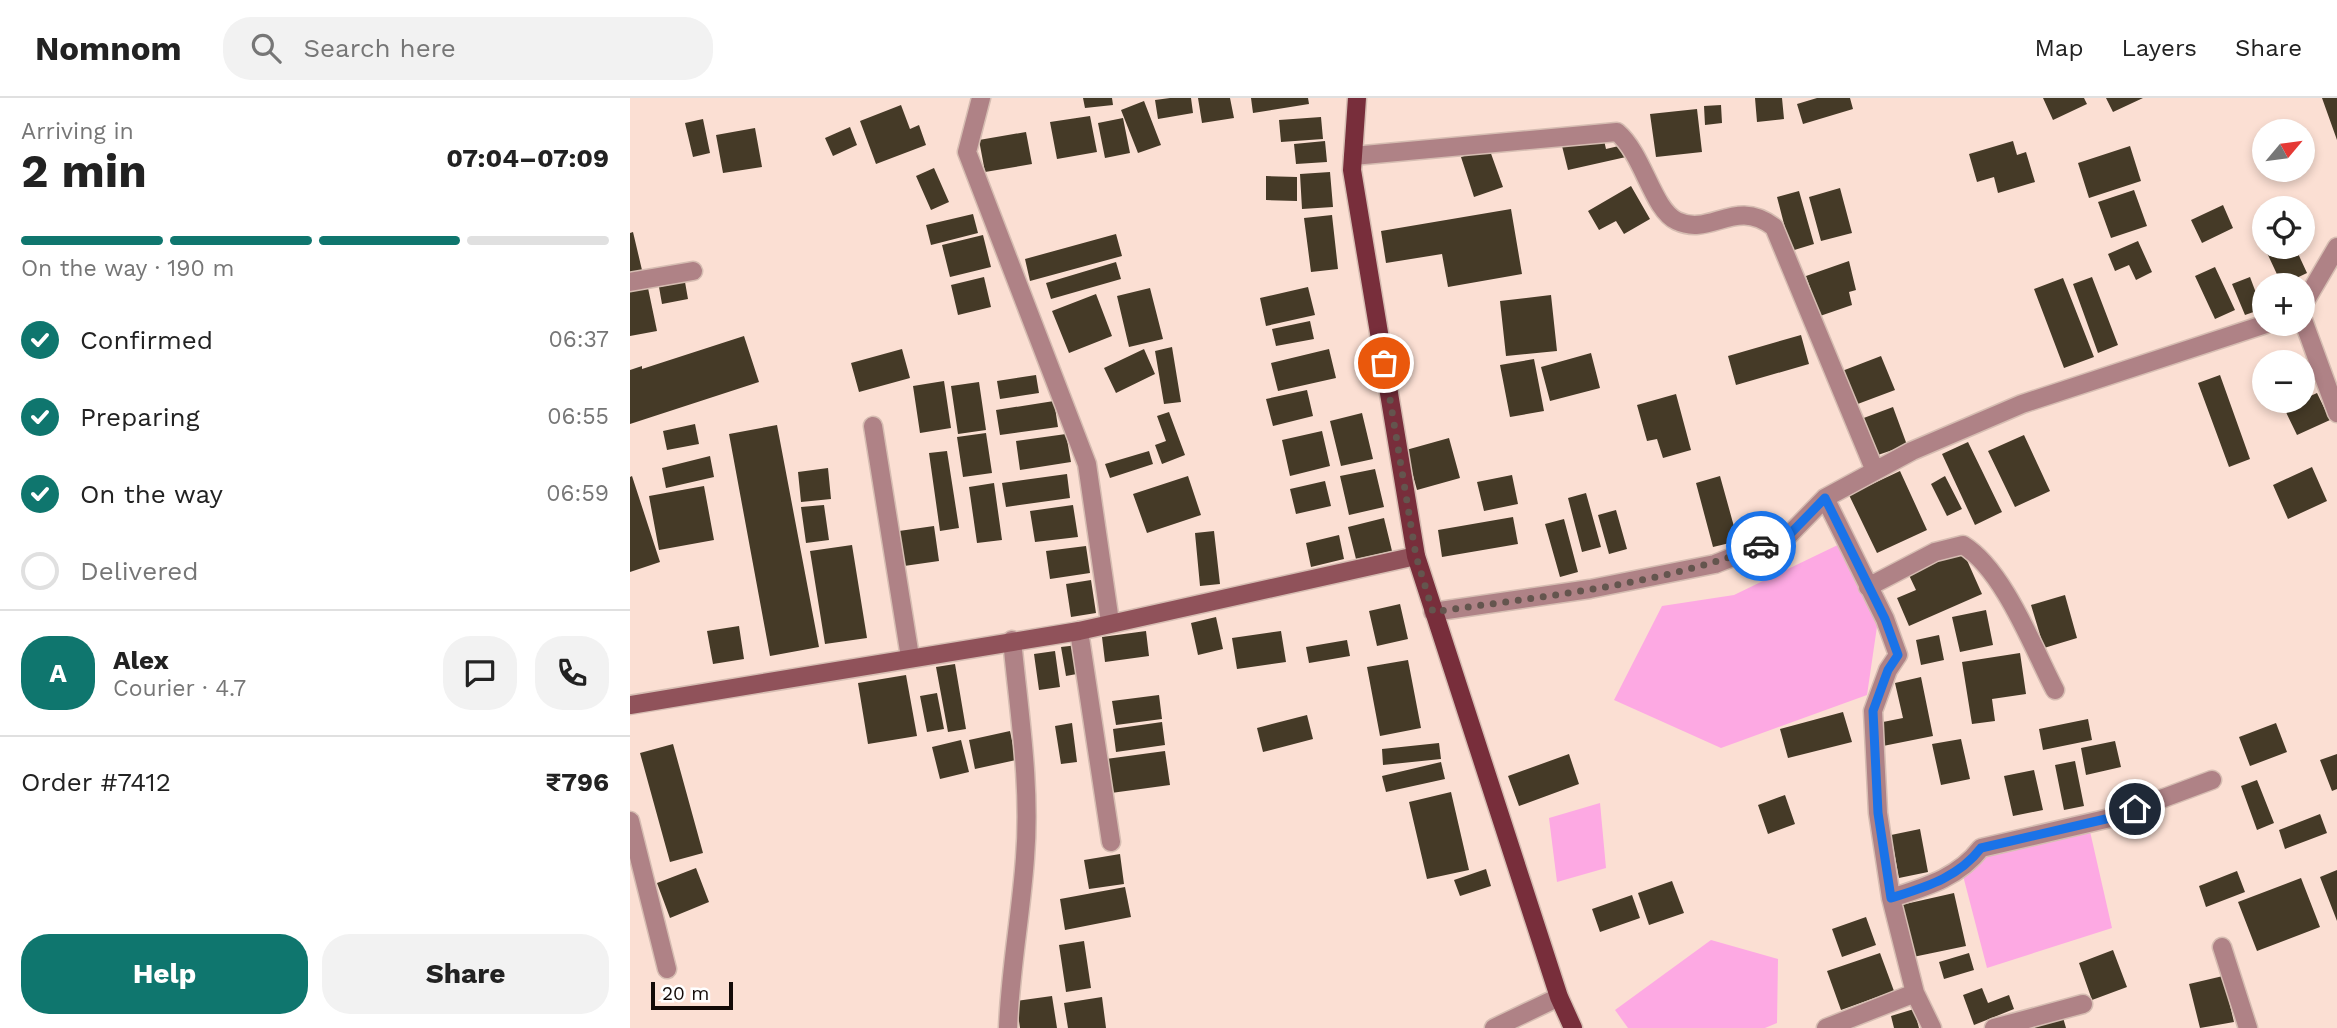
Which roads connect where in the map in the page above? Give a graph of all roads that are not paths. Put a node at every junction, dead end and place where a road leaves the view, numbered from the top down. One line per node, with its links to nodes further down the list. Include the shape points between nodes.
1 (981, 98): 17 (street, via 967,152 1087,464)
2 (1357, 98): 3 (main road)
3 (1353, 156): 12 (street, via 1617,132 1631,144 1659,203 1673,219 1689,226 1745,214 1761,217 1774,228); 14 (main road)
4 (2337, 247): 7 (street)
5 (693, 271): 6 (street)
6 (630, 282)
7 (2315, 285)
8 (2252, 329): 12 (street, via 2022,404)
9 (2309, 336): 10 (street)
10 (2337, 413)
11 (873, 426): 20 (street)
12 (1875, 471): 13 (street)
13 (1825, 498): 15 (street); 16 (street, via 1789,535 1715,564 1590,589)
14 (1416, 556): 16 (main road); 17 (street)
15 (1868, 587): 21 (street, via 1935,552 1964,545 1976,553 1999,584); 26 (street, via 1898,655 1873,711 1878,813)
16 (1433, 612): 30 (main road)
17 (1110, 622): 18 (street)
18 (1079, 631): 19 (street); 25 (street)
19 (1012, 640): 20 (street); 32 (street, via 1027,775 1026,856)
20 (910, 657): 22 (street)
21 (2055, 690)
22 (630, 705)
23 (2212, 780): 26 (street, via 2110,818 1981,848 1970,863 1938,883)
24 (630, 821): 28 (street)
25 (1111, 842)
26 (1891, 898): 29 (street)
27 (2222, 947): 38 (street)
28 (667, 970)
29 (1915, 993): 35 (street); 36 (street)
30 (1559, 997): 33 (street); 34 (main road)
31 (2083, 1004): 37 (street)
32 (1008, 1028)
33 (1494, 1028)
34 (1573, 1028)
35 (1826, 1028)
36 (1932, 1028)
37 (1994, 1028)
38 (2248, 1028)

